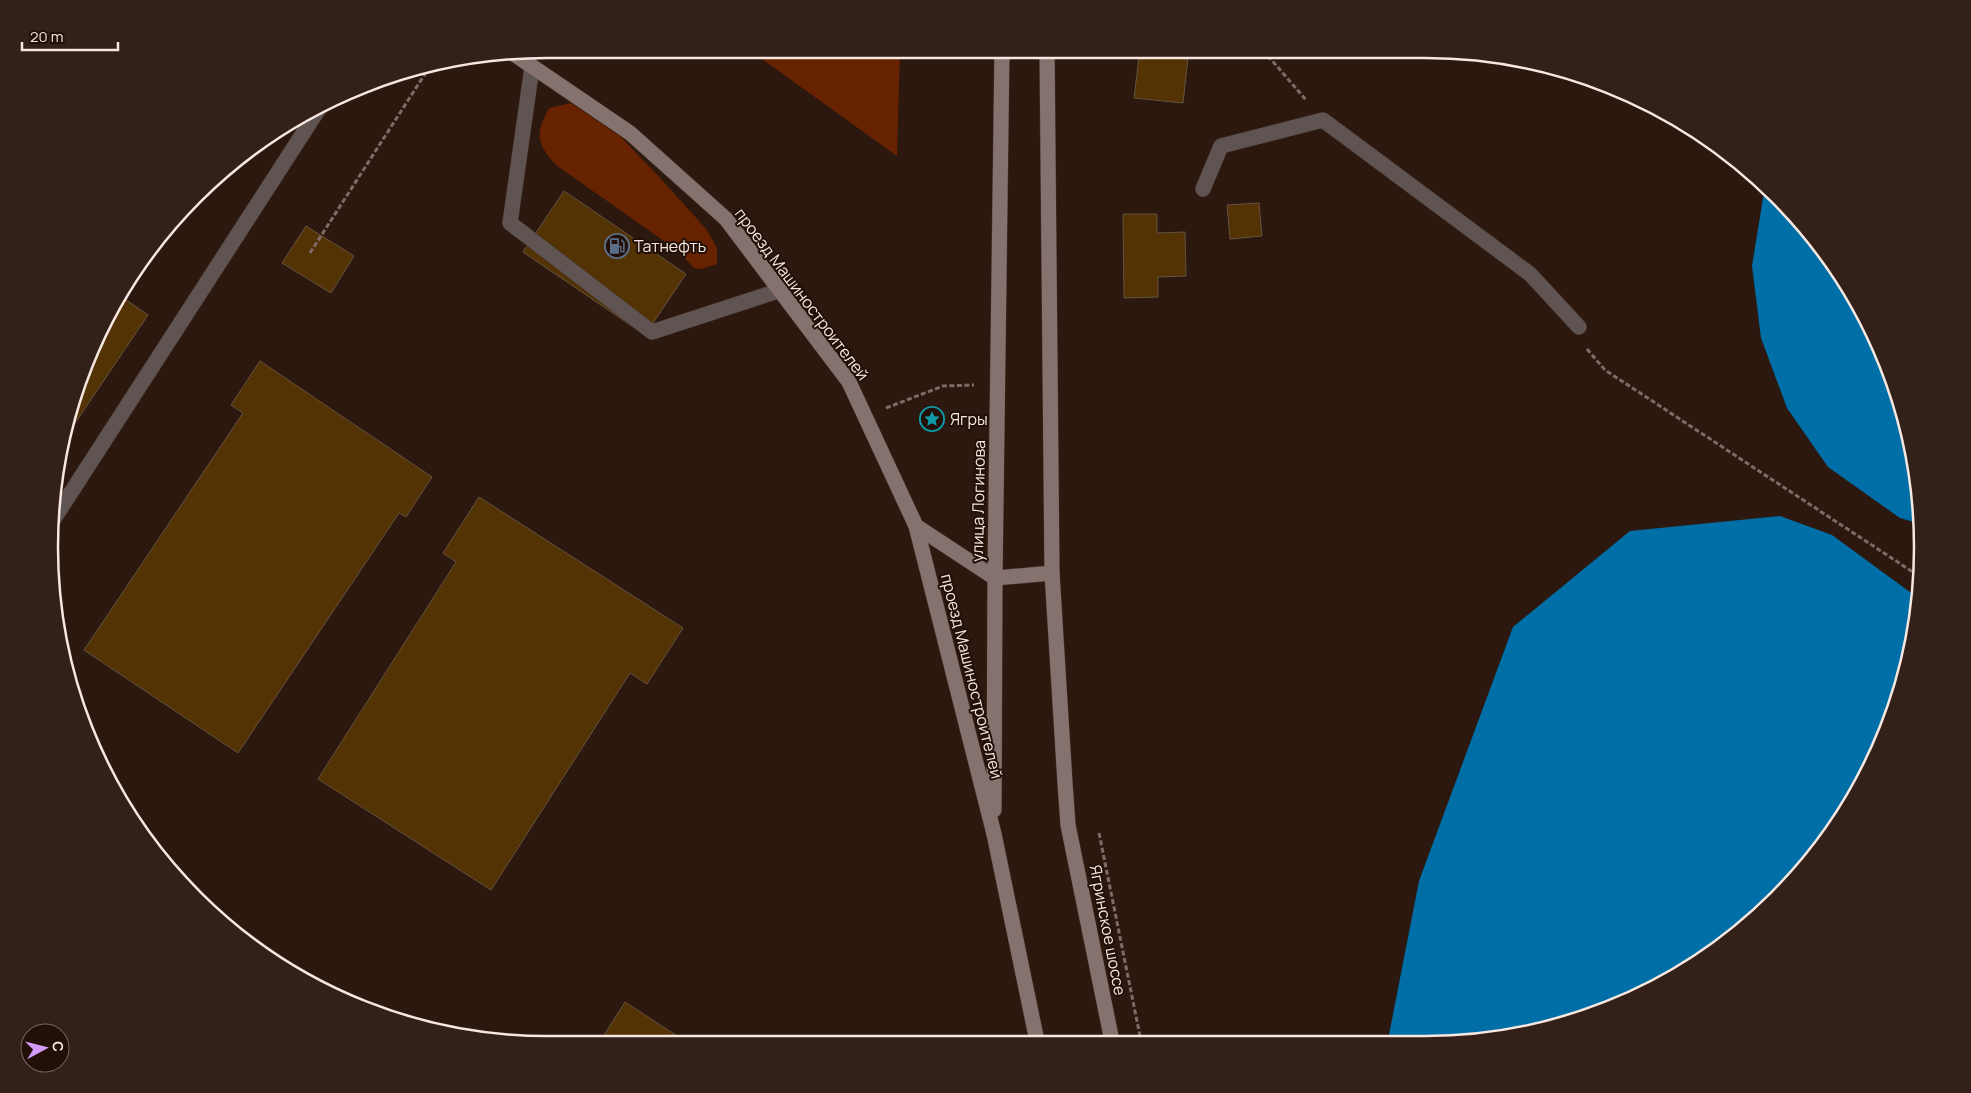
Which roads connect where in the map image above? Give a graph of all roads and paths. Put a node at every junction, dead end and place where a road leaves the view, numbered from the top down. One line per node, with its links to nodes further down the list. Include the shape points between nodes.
1 (1002, 58): 14 (main road, улица Логинова)
2 (1047, 58): 19 (main road)
3 (1270, 58): 8 (path)
4 (521, 59): 5 (main road, проезд Машиностроителей)
5 (532, 67): 11 (main road, проезд Машиностроителей, via 630,133 726,220); 11 (lane, via 510,223 652,332)
6 (426, 73): 10 (path)
7 (314, 117): 16 (lane)
8 (1323, 120): 9 (lane, via 1221,146); 12 (lane, via 1530,274)
9 (1202, 189)
10 (310, 253)
11 (781, 290): 15 (main road, проезд Машиностроителей, via 849,382)
12 (1579, 327)
13 (1581, 342): 18 (path, via 1605,370)
14 (997, 383): 15 (path, via 943,386); 20 (main road, улица Логинова)
15 (864, 416): 17 (main road, проезд Машиностроителей)
16 (60, 509)
17 (916, 526): 20 (main road, проезд Машиностроителей); 22 (main road, проезд Машиностроителей)
18 (1912, 572)
19 (1052, 573): 20 (main road); 24 (main road, Ягринское шоссе, via 1068,825)
20 (995, 578): 22 (main road, улица Логинова)
21 (1099, 833): 25 (path)
22 (994, 834): 23 (main road)
23 (1036, 1036)
24 (1111, 1036)
25 (1140, 1036)

